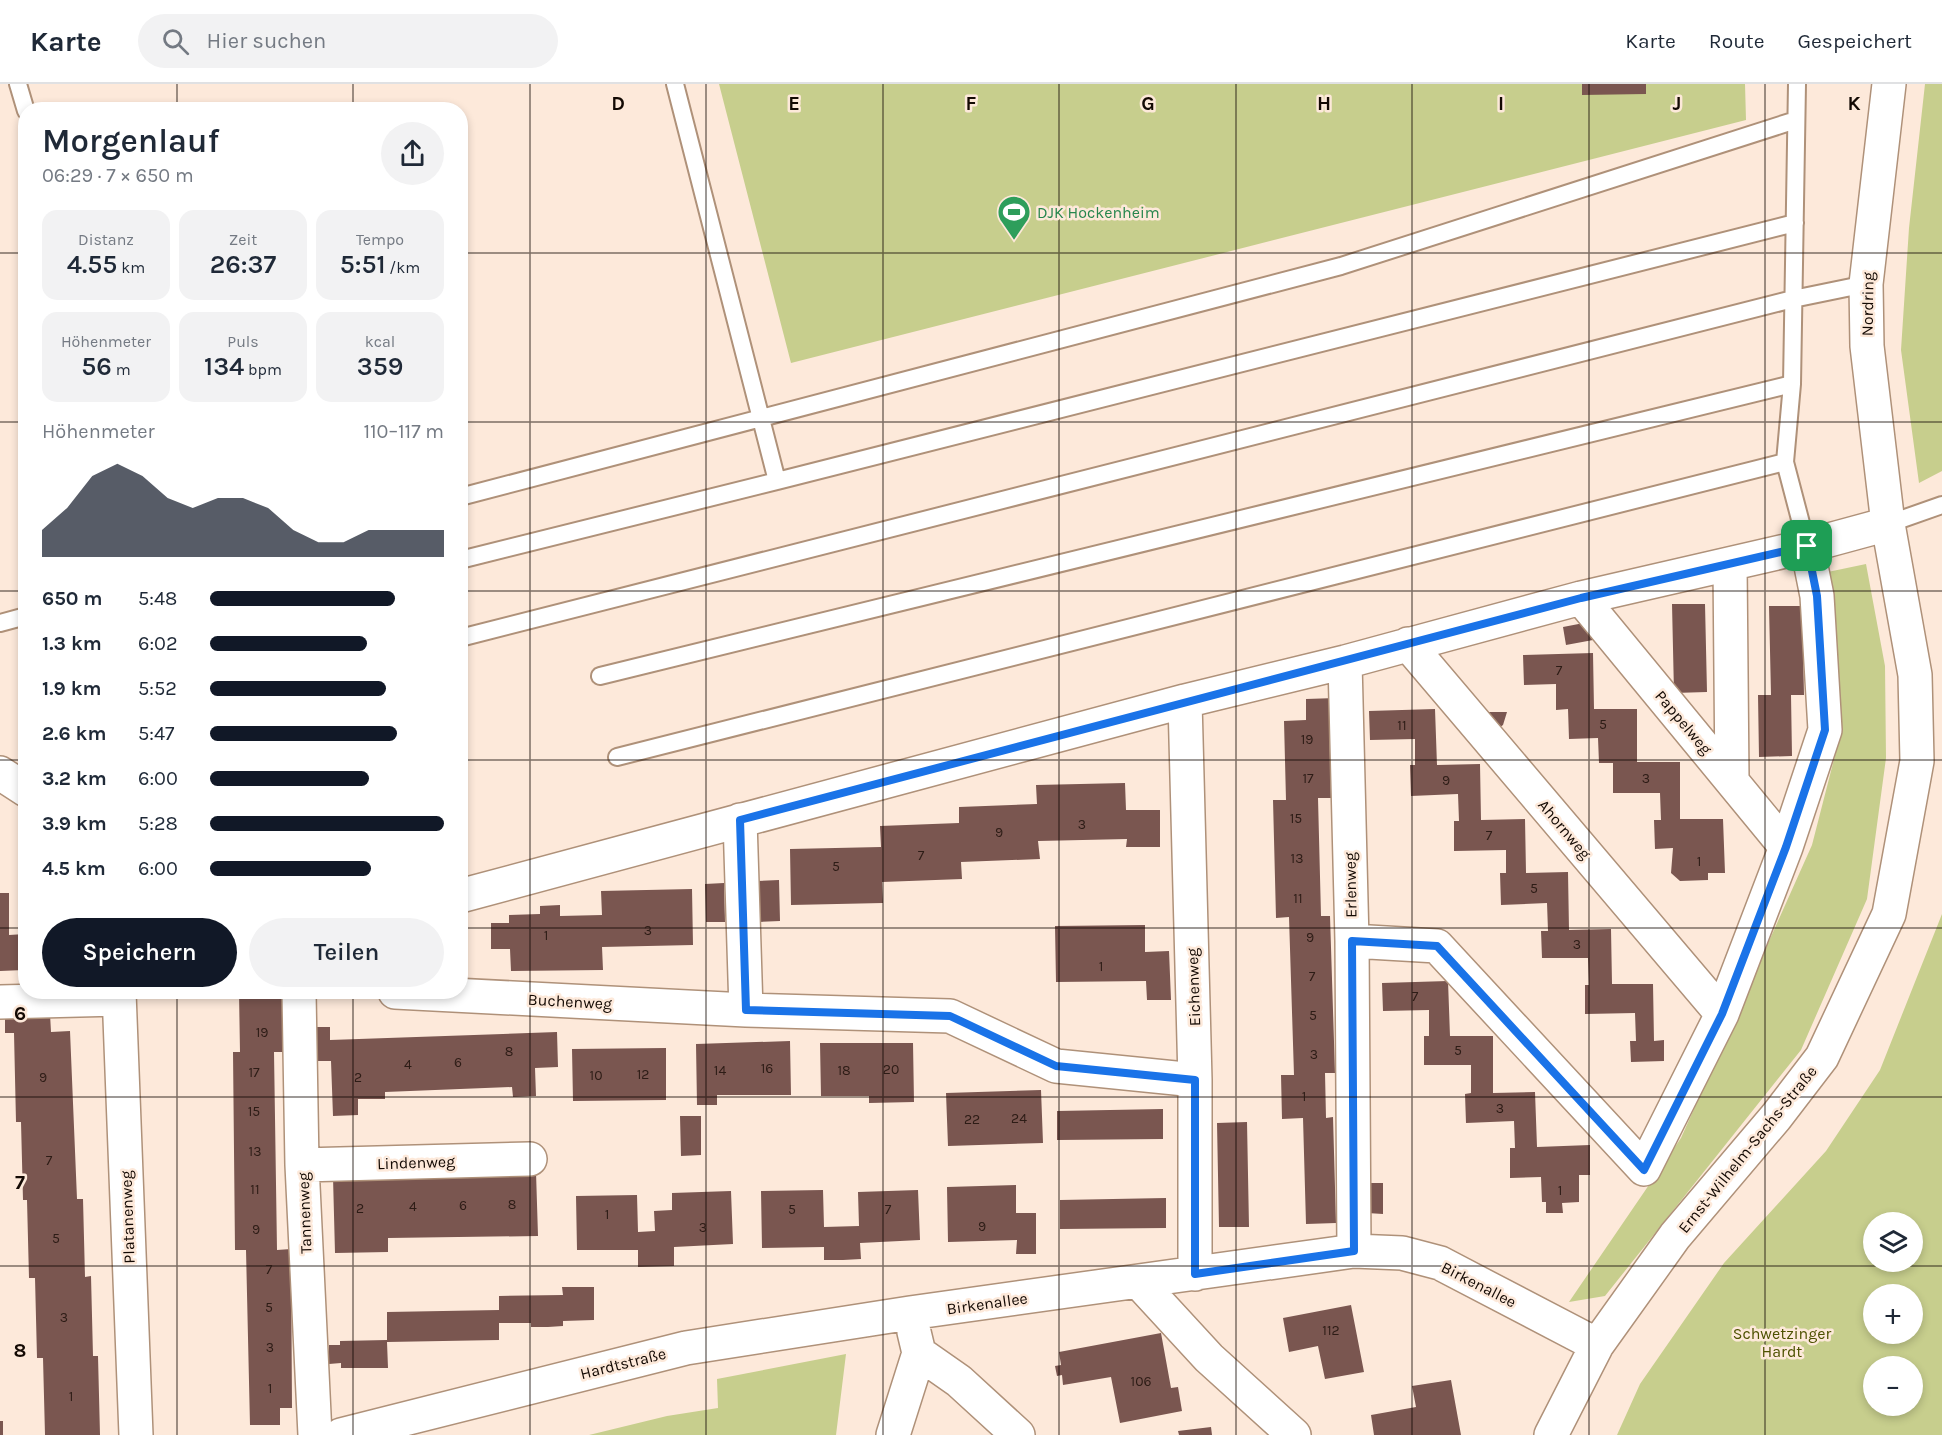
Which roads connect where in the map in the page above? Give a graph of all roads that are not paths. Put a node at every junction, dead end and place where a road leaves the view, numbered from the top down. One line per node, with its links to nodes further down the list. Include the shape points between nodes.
1 (18, 84): 5 (lane)
2 (675, 84): 11 (lane)
3 (1797, 84): 6 (lane)
4 (1889, 84): 8 (street, Nordring)
5 (23, 102)
6 (1796, 120): 7 (lane); 11 (lane, via 1341,266)
7 (1795, 223): 9 (lane); 13 (lane)
8 (1866, 284): 9 (lane); 16 (street, Nordring, via 1867,346)
9 (1793, 299): 10 (lane); 23 (lane)
10 (1792, 384): 12 (lane); 26 (lane)
11 (760, 417): 13 (lane); 14 (lane)
12 (1785, 462): 17 (lane); 28 (lane)
13 (777, 481): 18 (lane)
14 (468, 495)
15 (1942, 505): 16 (lane)
16 (1888, 524): 17 (street); 50 (street, Ernst-Wilhelm-Sachs-Straße, via 1916,675 1917,761 1889,914 1822,1057 1675,1236)
17 (1807, 546): 19 (street); 33 (street, via 1817,596 1825,730)
18 (468, 558)
19 (1730, 564): 20 (street); 30 (street)
20 (1581, 598): 24 (street); 30 (street, Pappelweg)
21 (18, 618): 22 (lane)
22 (0, 623)
23 (468, 636)
24 (1408, 644): 25 (street); 42 (street, Ahornweg)
25 (1345, 662): 27 (street); 35 (street, Erlenweg)
26 (600, 676)
27 (1185, 701): 32 (street); 43 (street, Eichenweg)
28 (617, 757)
29 (0, 773): 31 (street)
30 (1732, 781): 33 (street, Pappelweg)
31 (18, 785)
32 (740, 820): 34 (street); 41 (street)
33 (1786, 847): 42 (street)
34 (468, 894)
35 (1352, 941): 42 (street, via 1437,946 1644,1170); 46 (street, Erlenweg)
36 (468, 996): 41 (street, Buchenweg)
37 (51, 999): 40 (street)
38 (119, 999): 52 (street, Platanenweg)
39 (300, 999): 45 (street, Tannenweg)
40 (0, 1002)
41 (746, 1010): 43 (street, Buchenweg, via 950,1016 1056,1066)
42 (1722, 1014)
43 (1195, 1080): 47 (street, Eichenweg)
44 (530, 1159): 45 (street, Lindenweg)
45 (302, 1165): 53 (street, Tannenweg)
46 (1354, 1251): 47 (street, Birkenallee); 50 (street, Birkenallee, via 1402,1253 1440,1263)
47 (1195, 1274): 48 (street, Birkenallee)
48 (1139, 1282): 49 (street, Birkenallee); 57 (street, via 1209,1358)
49 (910, 1313): 51 (street); 54 (street, Hardtstraße, via 686,1348)
50 (1597, 1345): 58 (street, Ernst-Wilhelm-Sachs-Straße)
51 (918, 1353): 55 (street); 56 (street, via 959,1381)
52 (136, 1435)
53 (315, 1435)
54 (341, 1435)
55 (893, 1435)
56 (1018, 1435)
57 (1294, 1435)
58 (1551, 1435)

